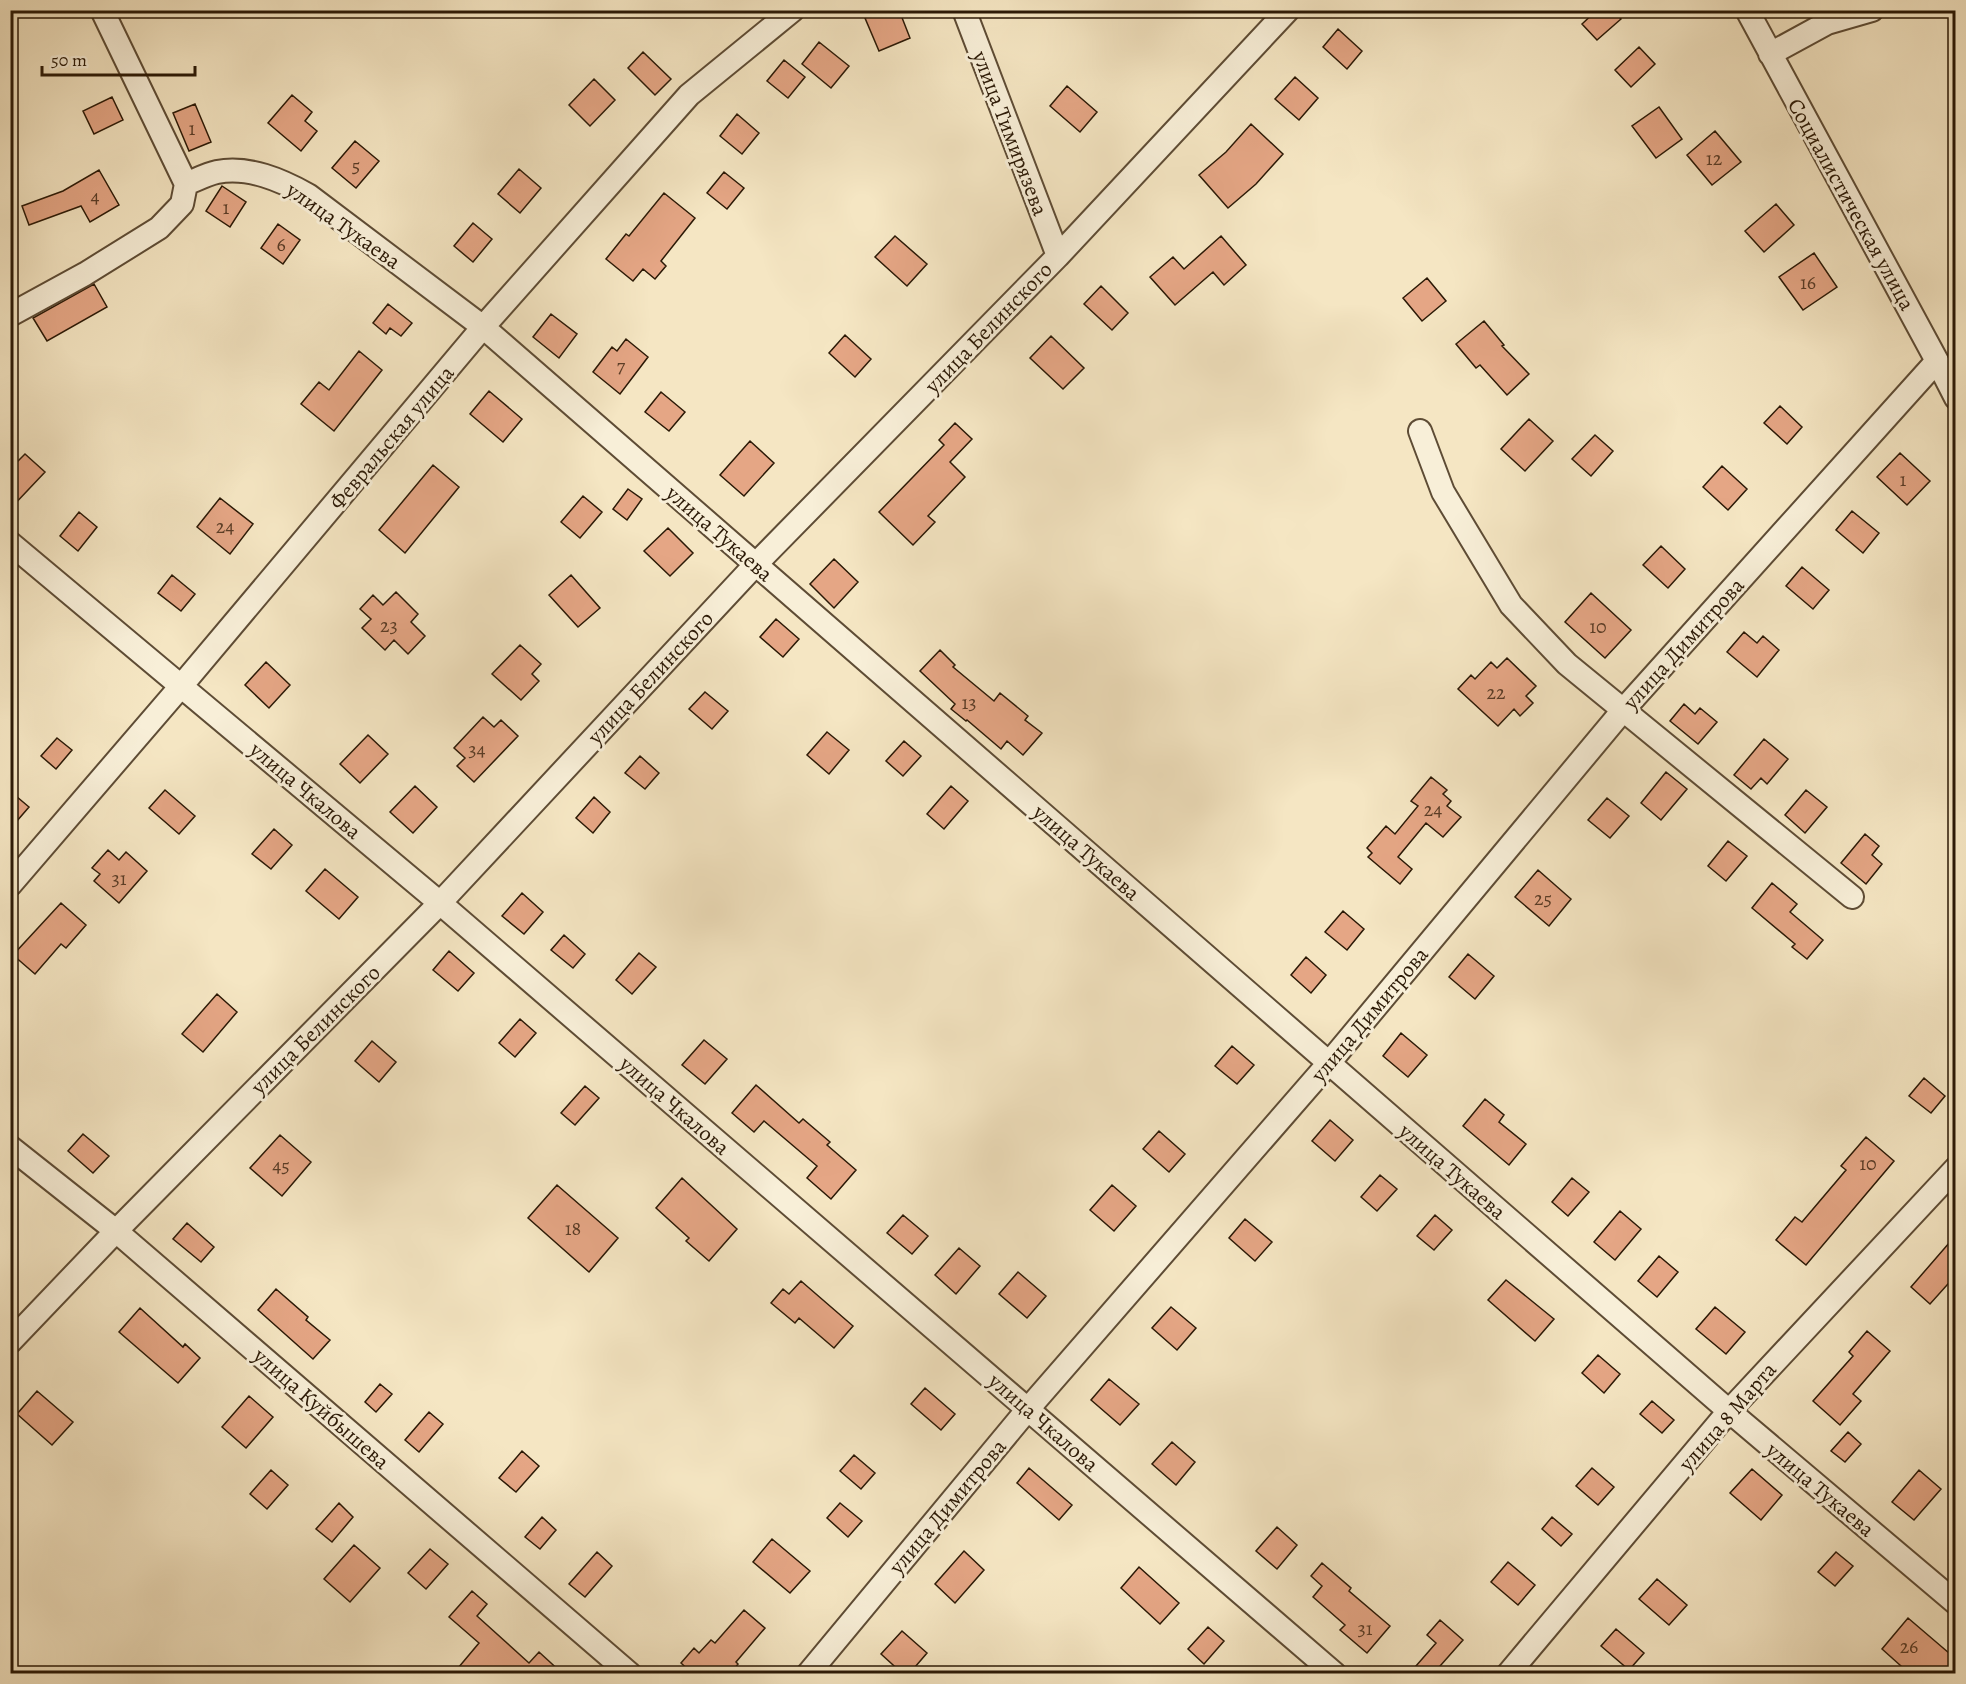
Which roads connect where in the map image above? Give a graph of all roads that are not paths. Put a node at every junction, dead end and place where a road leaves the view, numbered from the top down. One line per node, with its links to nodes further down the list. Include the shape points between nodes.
1 (102, 10): 9 (street)
2 (793, 10): 12 (street, Февральская улица, via 689,95)
3 (964, 10): 10 (street, улица Тимирязева)
4 (1288, 10): 10 (street, улица Белинского)
5 (1747, 10): 8 (street, Социалистическая улица)
6 (1872, 10): 7 (street)
7 (1823, 17): 8 (street)
8 (1770, 54): 13 (street, Социалистическая улица)
9 (186, 184): 11 (street, via 182,204 159,228); 12 (street, улица Тукаева, via 218,172 251,172 282,181 308,195)
10 (1058, 256): 17 (street, улица Белинского)
11 (10, 315)
12 (483, 327): 17 (street, улица Тукаева); 18 (street, Февральская улица)
13 (1937, 361): 14 (street, Социалистическая улица); 19 (street, улица Димитрова)
14 (1956, 398)
15 (1420, 431): 19 (street, via 1443,492 1511,605 1568,664)
16 (10, 543): 18 (street, улица Чкалова)
17 (756, 564): 22 (street, улица Белинского); 23 (street, улица Тукаева)
18 (182, 686): 20 (street, Февральская улица); 22 (street, улица Чкалова)
19 (1624, 709): 21 (street); 23 (street, улица Димитрова)
20 (10, 885)
21 (1852, 897)
22 (440, 903): 26 (street, улица Белинского); 28 (street, улица Чкалова)
23 (1329, 1063): 28 (street, улица Димитрова); 29 (street, улица Тукаева)
24 (10, 1146): 26 (street, улица Куйбышева)
25 (1956, 1168): 29 (street, улица 8 Марта)
26 (116, 1231): 27 (street, улица Белинского); 31 (street, улица Куйбышева)
27 (10, 1342)
28 (1028, 1409): 32 (street, улица Димитрова); 33 (street, улица Чкалова)
29 (1729, 1411): 30 (street, улица Тукаева); 34 (street, улица 8 Марта)
30 (1956, 1603)
31 (630, 1674)
32 (808, 1674)
33 (1335, 1674)
34 (1508, 1674)

